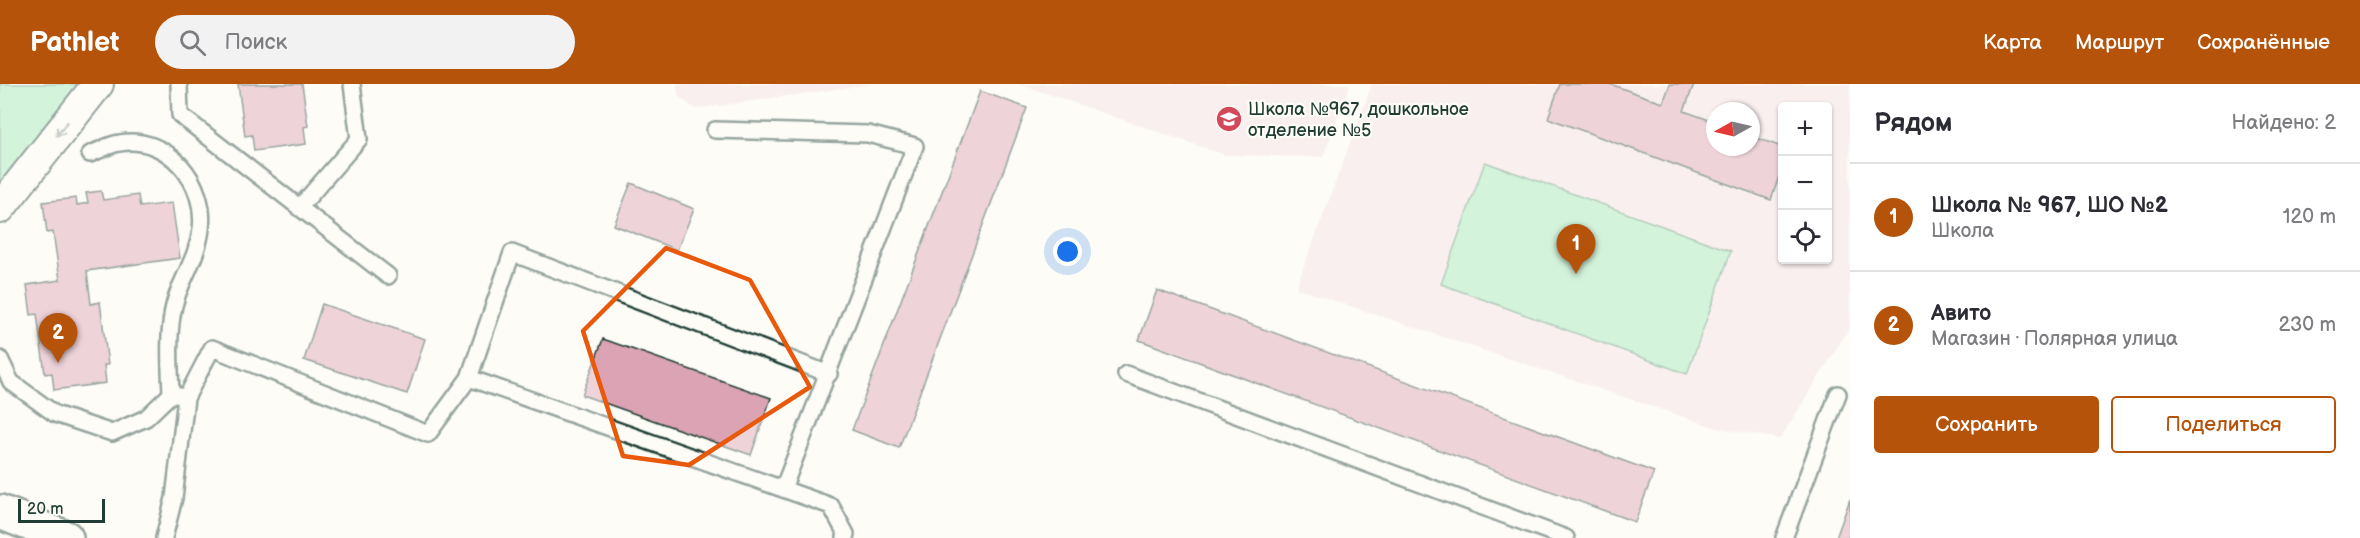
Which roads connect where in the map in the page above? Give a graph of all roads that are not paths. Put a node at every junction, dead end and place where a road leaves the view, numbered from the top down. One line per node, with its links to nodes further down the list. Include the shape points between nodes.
1 (98, 84): 6 (street, one-way to 6)
2 (179, 84): 7 (lane, via 180,115)
3 (352, 84): 7 (lane, via 359,139)
4 (715, 130): 10 (lane, via 868,134 915,146)
5 (90, 154): 14 (lane, via 120,143 151,144 188,172 198,199 202,228 172,314)
6 (0, 208)
7 (299, 208): 8 (lane)
8 (388, 276)
9 (0, 359): 14 (lane, via 11,382 55,414 112,433 146,418)
10 (829, 374): 12 (lane, via 512,253); 15 (lane)
11 (1126, 374): 20 (lane)
12 (469, 378): 14 (lane, via 428,434 212,348); 15 (lane)
13 (1838, 394): 21 (lane)
14 (178, 396): 18 (lane, via 174,498)
15 (783, 489): 19 (lane, via 831,506)
16 (0, 512): 17 (main road)
17 (66, 538)
18 (164, 538)
19 (845, 538)
20 (1566, 538)
21 (1784, 538)

